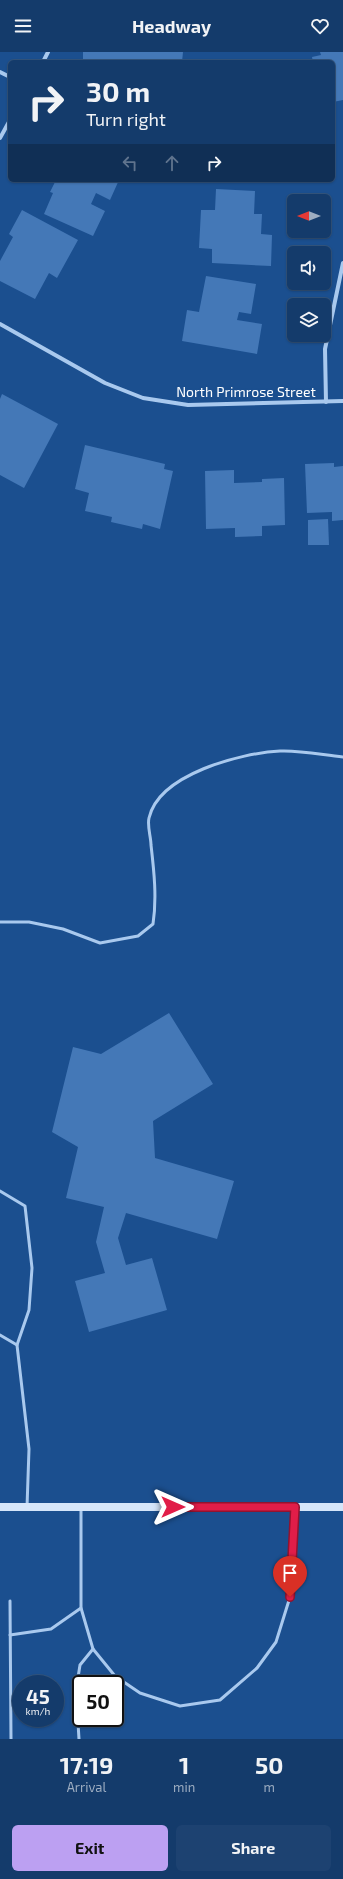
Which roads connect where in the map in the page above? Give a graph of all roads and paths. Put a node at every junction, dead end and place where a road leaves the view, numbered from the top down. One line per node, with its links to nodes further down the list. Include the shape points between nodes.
1 (8, 124): 2 (street)
2 (0, 138)
3 (343, 263): 6 (street, via 325,349)
4 (0, 324): 6 (street, North Primrose Street, via 105,384 143,398 188,405)
5 (343, 401): 6 (street, North Primrose Street)
6 (326, 402)
7 (343, 757): 8 (lane, via 280,751 236,758 176,783 158,799 149,819 155,913 153,924 138,936 100,943 63,929 29,922)
8 (0, 922)
9 (0, 1192): 11 (lane, via 25,1206 32,1268 29,1310)
10 (0, 1335): 11 (lane)
11 (17, 1345): 13 (lane, via 29,1449)
12 (0, 1507): 13 (main road)
13 (26, 1507): 14 (main road)
14 (81, 1507): 15 (main road); 18 (lane)
15 (295, 1507): 16 (main road); 20 (lane, via 290,1597 276,1642 257,1668 220,1700 180,1706 140,1693 115,1676)
16 (343, 1507)
17 (10, 1602): 19 (lane)
18 (81, 1608): 19 (lane, via 51,1629); 20 (lane)
19 (10, 1635): 21 (lane)
20 (93, 1649): 22 (lane, via 80,1665 76,1690)
21 (11, 1739)
22 (79, 1739)

